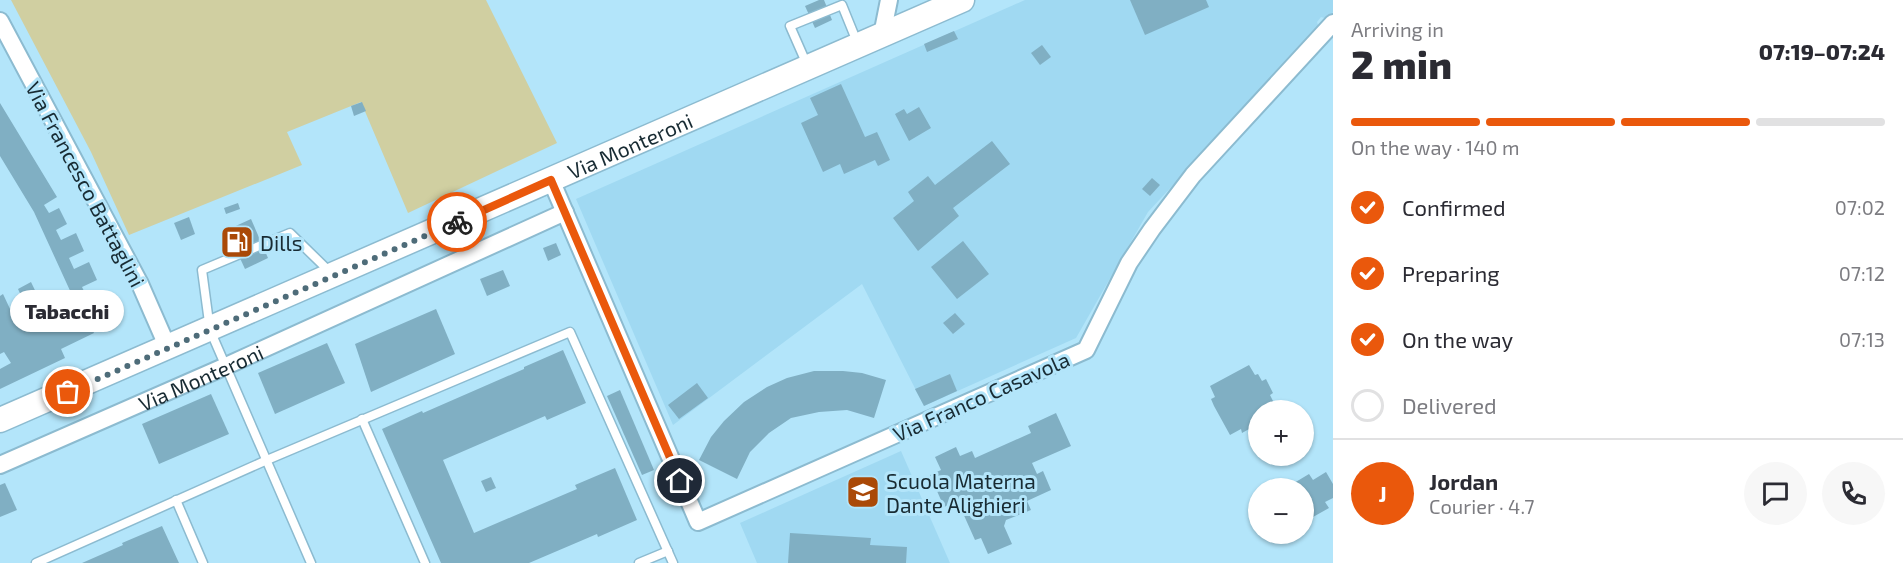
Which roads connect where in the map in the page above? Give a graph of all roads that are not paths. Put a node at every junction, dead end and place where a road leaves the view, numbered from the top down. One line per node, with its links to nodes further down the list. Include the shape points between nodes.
1 (889, 0): 5 (street)
2 (962, 0): 5 (main road, Via Monteroni)
3 (0, 21): 12 (street, Via Francesco Battaglini, via 140,284)
4 (1333, 23): 9 (street, Via Franco Casavola, via 1193,175 1152,229 1129,263 1086,350 698,522)
5 (882, 35): 6 (main road, Via Monteroni)
6 (858, 45): 7 (main road, Via Monteroni); 7 (lane, via 842,5 790,26)
7 (808, 68): 8 (main road, Via Monteroni)
8 (551, 180): 9 (street); 10 (main road, Via Monteroni)
9 (565, 212): 13 (street, Via Monteroni)
10 (334, 276): 11 (main road, Via Monteroni); 11 (lane, via 290,233 202,270)
11 (210, 330): 12 (main road, Via Monteroni); 13 (lane)
12 (168, 348): 14 (main road, Via Monteroni)
13 (226, 366): 16 (lane); 17 (street, Via Monteroni)
14 (0, 420)
15 (362, 420): 16 (lane); 19 (lane, via 570,332); 23 (lane)
16 (267, 460): 18 (lane); 22 (lane)
17 (0, 465)
18 (176, 500): 20 (lane); 21 (lane)
19 (668, 551): 24 (lane); 25 (lane)
20 (36, 563)
21 (203, 563)
22 (311, 563)
23 (425, 563)
24 (639, 563)
25 (674, 563)

